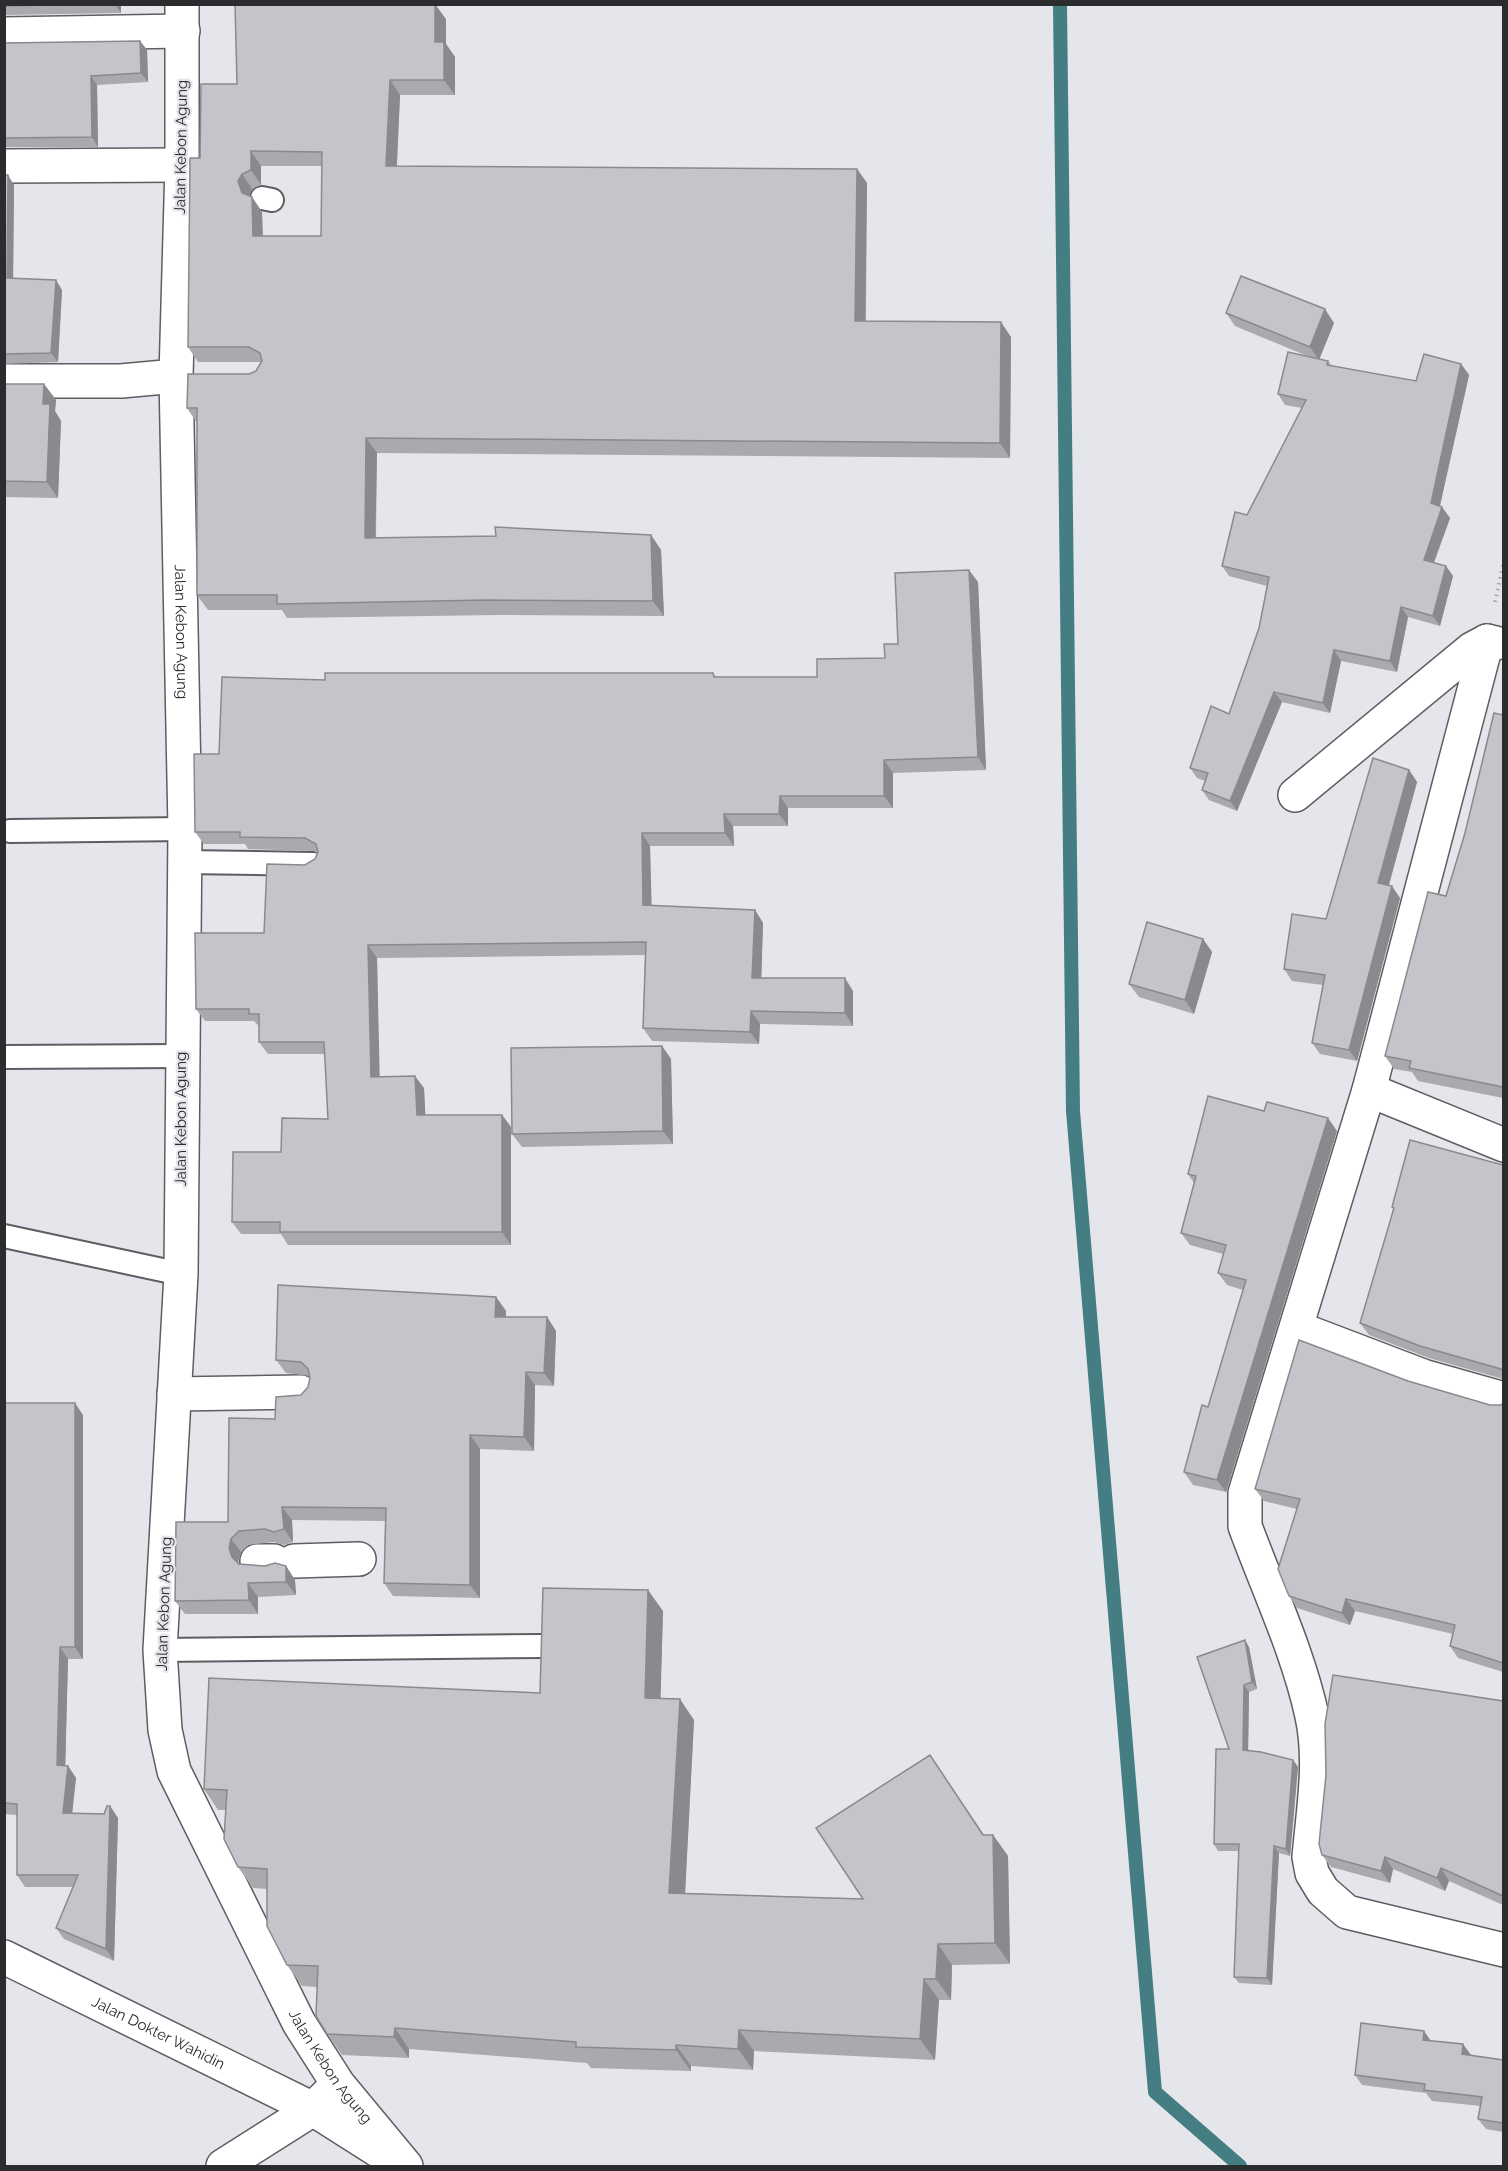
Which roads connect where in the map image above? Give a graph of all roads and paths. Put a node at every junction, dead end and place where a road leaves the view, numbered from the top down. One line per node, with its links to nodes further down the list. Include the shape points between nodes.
1 (183, 18): 2 (street); 3 (street, Jalan Kebon Agung)
2 (4, 34)
3 (182, 165): 4 (street); 5 (street, Jalan Kebon Agung, via 190,199)
4 (4, 166)
5 (185, 376): 6 (street, via 122,381); 9 (street, Jalan Kebon Agung)
6 (4, 381)
7 (1495, 643): 8 (street, via 1472,649); 15 (street)
8 (1295, 795)
9 (184, 829): 10 (lane); 11 (street, Jalan Kebon Agung)
10 (10, 831)
11 (184, 862): 12 (lane); 13 (street, Jalan Kebon Agung)
12 (313, 864)
13 (181, 1056): 14 (lane); 18 (street, Jalan Kebon Agung)
14 (4, 1057)
15 (1369, 1090): 16 (street); 19 (street)
16 (1503, 1145)
17 (4, 1236): 18 (lane)
18 (181, 1274): 21 (street, Jalan Kebon Agung)
19 (1297, 1328): 22 (street, via 1423,1376); 27 (street, via 1245,1493 1244,1510 1245,1526 1312,1717 1317,1761 1309,1857 1312,1873 1323,1891 1347,1912)
20 (301, 1392): 21 (street)
21 (174, 1394): 26 (street, Jalan Kebon Agung, via 174,1564)
22 (1503, 1399)
23 (359, 1559): 24 (street)
24 (275, 1561)
25 (543, 1646): 26 (lane)
26 (160, 1650): 29 (street, Jalan Kebon Agung, via 165,1730 174,1771 299,2023)
27 (1503, 1950)
28 (4, 1957): 30 (street, Jalan Dokter Wahidin)
29 (338, 2084): 30 (street); 32 (street, Jalan Kebon Agung)
30 (313, 2109): 31 (street); 32 (street, Jalan Kebon Agung)
31 (223, 2166)
32 (405, 2166)

